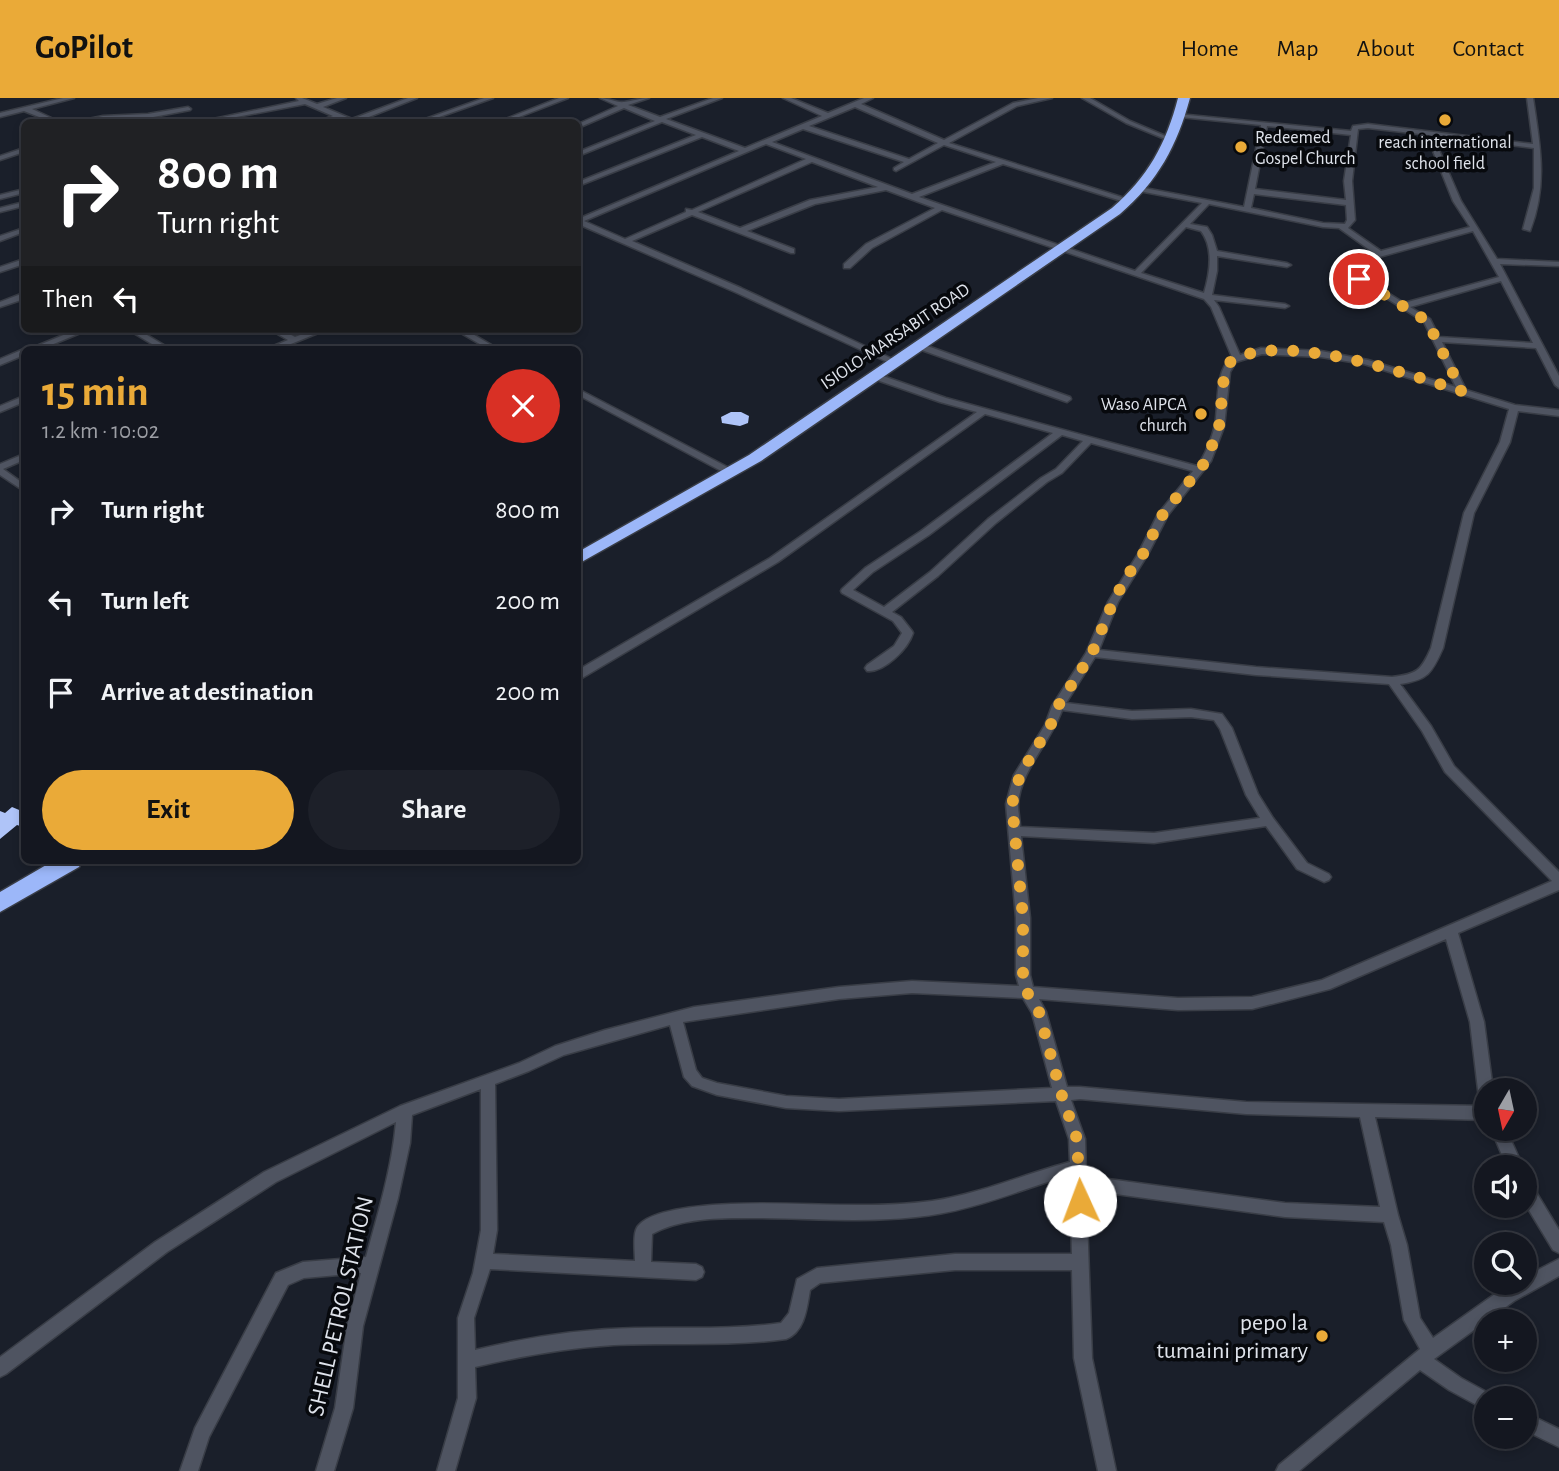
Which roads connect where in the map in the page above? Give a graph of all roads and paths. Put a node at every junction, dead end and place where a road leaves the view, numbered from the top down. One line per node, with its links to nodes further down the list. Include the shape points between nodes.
1 (71, 98): 21 (street)
2 (296, 98): 16 (street)
3 (343, 98): 20 (street)
4 (414, 98): 33 (street)
5 (490, 98): 34 (street)
6 (565, 98): 35 (street)
7 (603, 98): 19 (street)
8 (646, 98): 19 (street)
9 (719, 98): 36 (street)
10 (786, 98): 24 (street)
11 (870, 98): 18 (street)
12 (1049, 98): 45 (street, via 1016,104)
13 (1085, 98): 43 (street)
14 (1184, 98): 25 (highway, ISIOLO-MARSABIT ROAD)
15 (1530, 98): 46 (street)
16 (305, 102): 20 (street); 30 (street)
17 (181, 103): 22 (street)
18 (855, 104): 24 (street); 45 (street)
19 (622, 106): 36 (street); 38 (street)
20 (316, 107): 26 (street)
21 (25, 109): 23 (street); 27 (street)
22 (188, 109): 28 (street); 29 (street)
23 (0, 115)
24 (826, 115): 39 (street)
25 (1180, 115): 37 (street); 43 (highway, ISIOLO-MARSABIT ROAD)
26 (338, 116): 31 (street); 32 (street)
27 (50, 119)
28 (96, 119)
29 (199, 119)
30 (217, 119)
31 (329, 119)
32 (345, 119)
33 (360, 119)
34 (429, 119)
35 (510, 119)
36 (659, 120): 42 (street); 49 (street)
37 (1265, 123): 40 (street); 58 (street, via 1255,153)
38 (581, 124)
39 (801, 126): 44 (street); 52 (street)
40 (1353, 133): 41 (street, via 1362,125); 64 (street)
41 (1433, 133): 46 (street); 74 (street, via 1441,166)
42 (701, 135): 48 (street); 55 (street)
43 (1172, 140): 57 (highway, ISIOLO-MARSABIT ROAD)
44 (766, 142): 48 (street); 51 (street)
45 (944, 143): 52 (street); 53 (street)
46 (1537, 146): 75 (street, via 1538,188)
47 (21, 151): 50 (street)
48 (746, 151): 70 (street)
49 (581, 153)
50 (0, 158)
51 (813, 159): 56 (street); 69 (street)
52 (908, 161): 54 (street)
53 (1000, 163): 61 (street); 62 (street)
54 (896, 169)
55 (581, 183)
56 (888, 187): 61 (street); 77 (street, via 822,200)
57 (1142, 189): 62 (highway, ISIOLO-MARSABIT ROAD); 63 (street)
58 (1251, 191): 64 (street); 68 (street)
59 (21, 192): 60 (street)
60 (0, 197)
61 (912, 197): 66 (street)
62 (1128, 202): 80 (highway, ISIOLO-MARSABIT ROAD)
63 (1207, 202): 68 (street); 72 (street)
64 (1349, 203): 73 (street, via 1350,220)
65 (21, 205): 67 (street)
66 (942, 207): 80 (street); 88 (street, via 869,246)
67 (0, 209)
68 (1247, 210): 73 (street)
69 (689, 211): 77 (street); 79 (street)
70 (581, 220)
71 (581, 222): 79 (street)
72 (1186, 225): 82 (street, via 1207,230); 90 (street)
73 (1342, 227): 83 (street)
74 (1473, 229): 83 (street); 84 (street)
75 (1527, 229)
76 (21, 231): 78 (street)
77 (740, 232): 81 (street)
78 (0, 239)
79 (624, 242): 113 (street)
80 (1062, 250): 90 (street); 108 (highway, ISIOLO-MARSABIT ROAD)
81 (791, 251)
82 (1212, 253): 87 (street); 93 (street, via 1215,267)
83 (1380, 254): 96 (street, via 1343,268)
84 (1494, 261): 86 (street); 91 (street)
85 (21, 262): 89 (street)
86 (1559, 264)
87 (1287, 265)
88 (847, 266)
89 (0, 270)
90 (1136, 274): 93 (street)
91 (1504, 278): 96 (street); 109 (street)
92 (21, 297): 94 (street)
93 (1207, 297): 95 (street); 111 (street)
94 (0, 305)
95 (1285, 306)
96 (1403, 306): 103 (street, via 1427,321)
97 (76, 333): 104 (street)
98 (138, 333): 105 (street)
99 (281, 333): 102 (street)
100 (312, 333): 102 (street)
101 (465, 333): 107 (street)
102 (293, 339): 106 (street)
103 (1436, 339): 109 (street); 116 (street)
104 (41, 346)
105 (161, 346)
106 (277, 346)
107 (489, 346)
108 (919, 346): 113 (highway, ISIOLO-MARSABIT ROAD); 118 (street)
109 (1539, 346): 115 (street)
110 (21, 353): 112 (street)
111 (1237, 358): 116 (street, via 1269,351 1321,354); 128 (street, via 1226,372 1216,436 1206,461)
112 (0, 362)
113 (897, 363): 114 (highway, ISIOLO-MARSABIT ROAD)
114 (877, 377): 122 (street); 129 (highway, ISIOLO-MARSABIT ROAD)
115 (1559, 385)
116 (1462, 391): 120 (street)
117 (581, 394): 129 (street)
118 (1067, 399)
119 (21, 400): 121 (street)
120 (1514, 408): 123 (street); 136 (street, via 1505,442 1469,513 1434,657 1421,674)
121 (0, 409)
122 (984, 411): 124 (street); 135 (street, via 774,560)
123 (1559, 413)
124 (1060, 431): 125 (street); 132 (street, via 846,591)
125 (1089, 440): 128 (street); 132 (street, via 1059,471)
126 (21, 458): 127 (street)
127 (0, 469): 130 (street)
128 (1197, 469): 133 (street, via 1163,514 1127,576)
129 (730, 472): 131 (highway, ISIOLO-MARSABIT ROAD)
130 (21, 486)
131 (581, 557)
132 (885, 612): 134 (street, via 908,636)
133 (1092, 653): 136 (street); 137 (street)
134 (871, 668)
135 (581, 673)
136 (1392, 681): 142 (street, via 1449,769)
137 (1058, 706): 138 (street, via 1132,715 1214,715 1226,728 1252,794); 139 (street, via 1020,775 1012,804)
138 (1269, 821): 139 (street, via 1154,838); 141 (street, via 1302,866)
139 (1015, 831): 145 (street)
140 (66, 864): 143 (highway)
141 (1324, 877)
142 (1559, 882): 144 (street)
143 (0, 903)
144 (1450, 930): 145 (street, via 1325,985 1252,1003 1178,1004); 147 (street, via 1477,1022)
145 (1028, 994): 146 (street, via 886,988); 149 (street, via 1039,1012)
146 (675, 1018): 148 (street, via 560,1050); 149 (street, via 693,1079 745,1096 839,1105)
147 (1484, 1078)
148 (488, 1079): 150 (street); 157 (street, via 489,1217)
149 (1061, 1093): 151 (street); 153 (street, via 1077,1139)
150 (405, 1111): 159 (street, SHELL PETROL STATION, via 402,1143); 165 (street, via 302,1160 202,1219)
151 (1367, 1113): 152 (street); 155 (street)
152 (1474, 1113)
153 (1079, 1174): 155 (street, via 1285,1210); 158 (street); 161 (street, via 941,1206 890,1211 763,1210 664,1220 645,1230)
154 (1537, 1211): 156 (street)
155 (1390, 1215): 163 (street, via 1412,1320)
156 (1559, 1245)
157 (484, 1261): 161 (street); 164 (street, via 466,1318)
158 (1081, 1262): 164 (street, via 955,1262 817,1276 803,1285 797,1317 786,1331 571,1339); 172 (street, via 1083,1358)
159 (373, 1264): 169 (street, via 303,1270 282,1279 212,1411); 170 (street, SHELL PETROL STATION, via 355,1326 345,1408)
160 (1559, 1267): 163 (street, via 1508,1295)
161 (643, 1270): 162 (street)
162 (696, 1272)
163 (1425, 1354): 166 (street, via 1455,1384); 173 (street)
164 (468, 1360): 171 (street, via 467,1398)
165 (0, 1368)
166 (1474, 1394)
167 (1537, 1427): 168 (street)
168 (1559, 1438)
169 (189, 1471)
170 (325, 1471)
171 (446, 1471)
172 (1107, 1471)
173 (1285, 1471)

